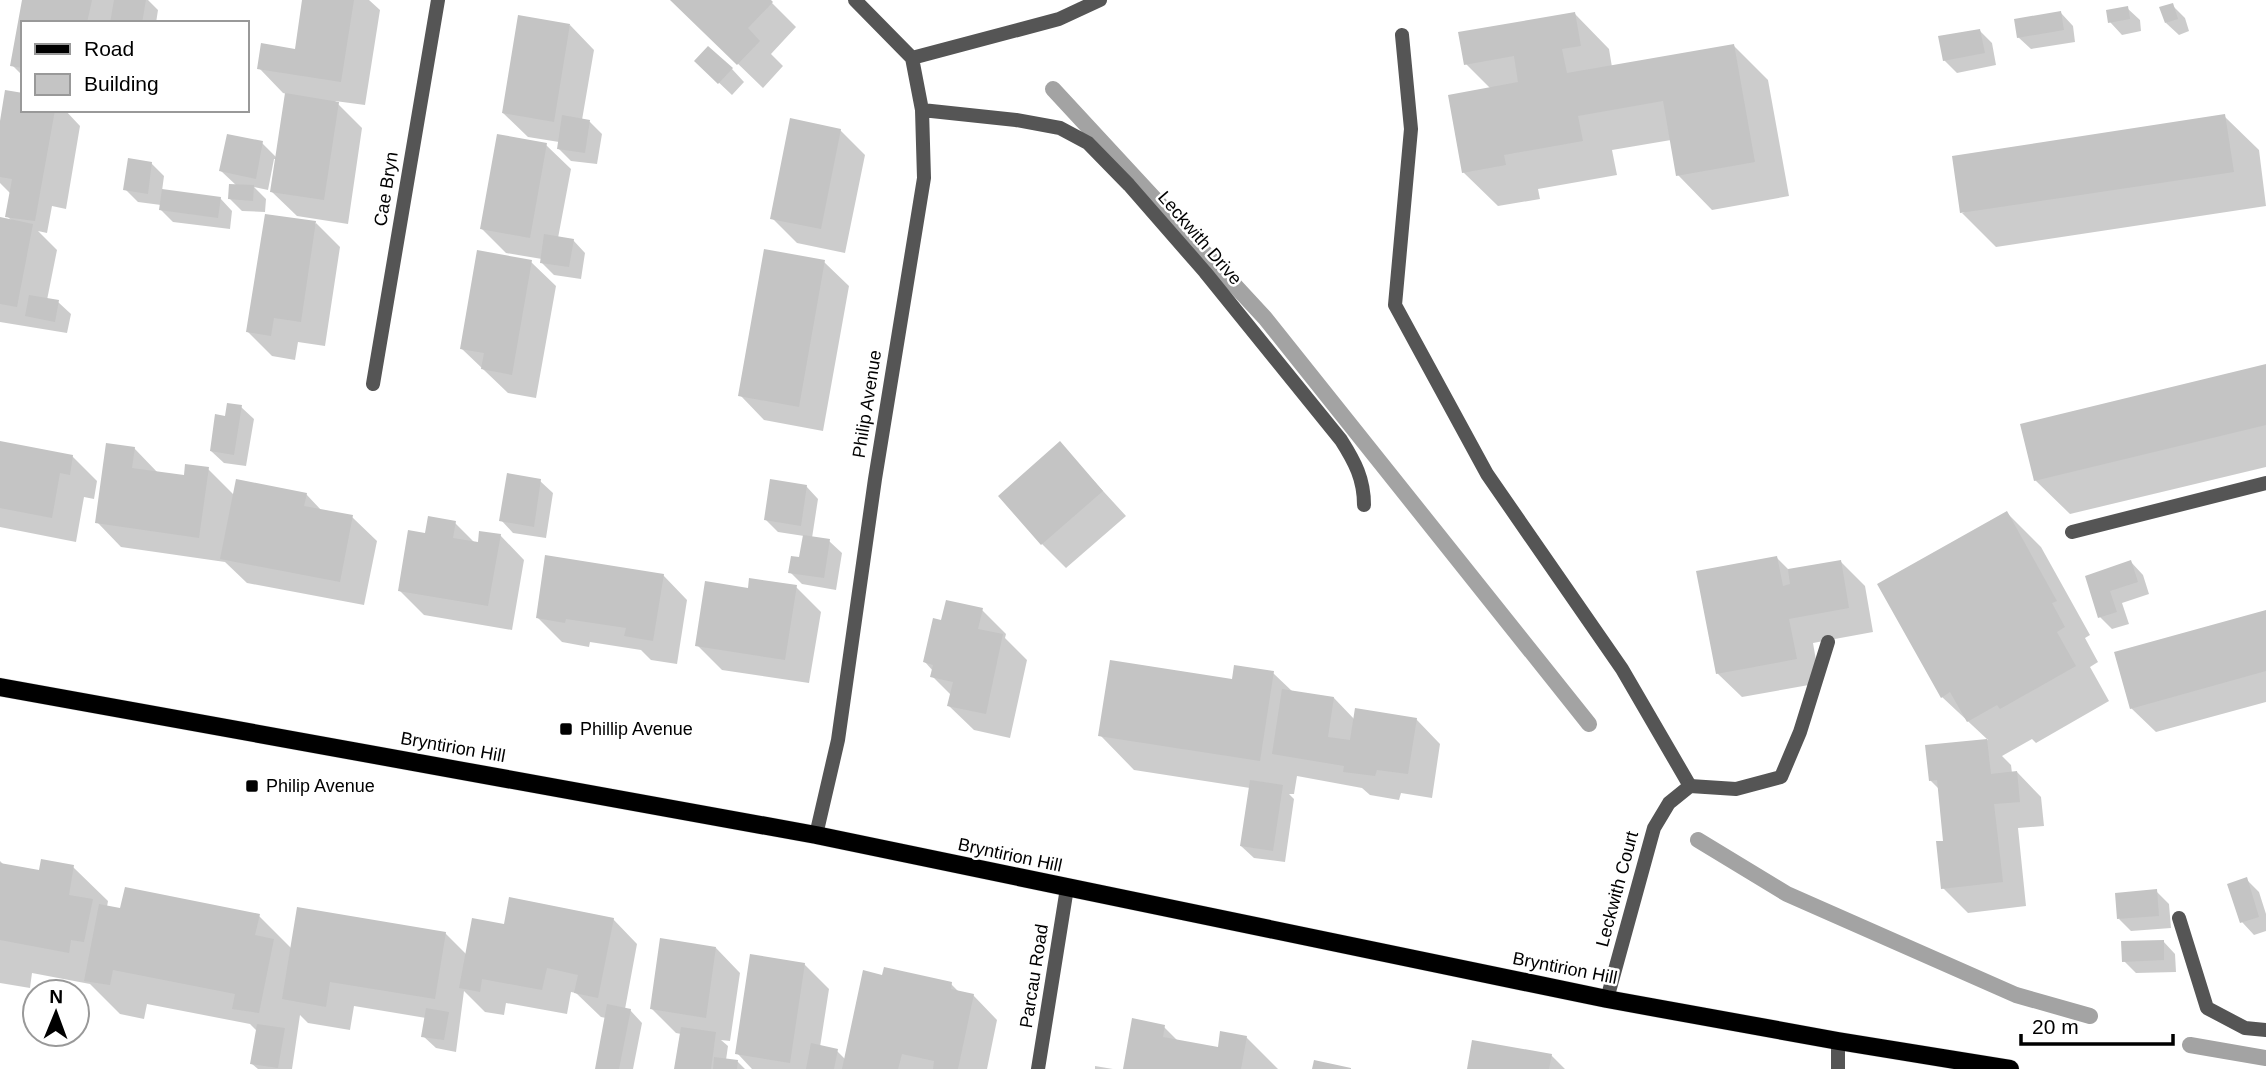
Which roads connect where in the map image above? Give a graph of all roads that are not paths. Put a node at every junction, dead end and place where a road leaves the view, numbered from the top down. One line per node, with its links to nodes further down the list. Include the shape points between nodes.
1 (438, 0): 7 (street, Cae Bryn)
2 (855, 0): 5 (street)
3 (1100, 0): 5 (street, via 1059,19)
4 (1402, 35): 13 (street, via 1410,129 1395,305 1487,474 1622,669)
5 (912, 58): 6 (street, Philip Avenue)
6 (922, 110): 9 (street, Leckwith Drive, via 1060,128 1088,143 1205,272 1341,440 1357,465); 14 (street, Philip Avenue, via 924,178 838,740)
7 (373, 384)
8 (2266, 482): 10 (street)
9 (1364, 505)
10 (2072, 532)
11 (1828, 642): 13 (street, via 1781,777 1735,789)
12 (0, 687): 14 (main road, Bryntirion Hill)
13 (1690, 786): 17 (street, Leckwith Court, via 1668,803 1654,828)
14 (816, 835): 15 (main road, Bryntirion Hill)
15 (1067, 888): 17 (main road, Bryntirion Hill); 20 (street, Parcau Road)
16 (2179, 918): 18 (street, via 2207,1008 2245,1028)
17 (1607, 999): 19 (main road, Bryntirion Hill)
18 (2266, 1030)
19 (1838, 1041): 21 (street); 22 (main road, Bryntirion Hill)
20 (1038, 1069)
21 (1838, 1069)
22 (2010, 1069)

